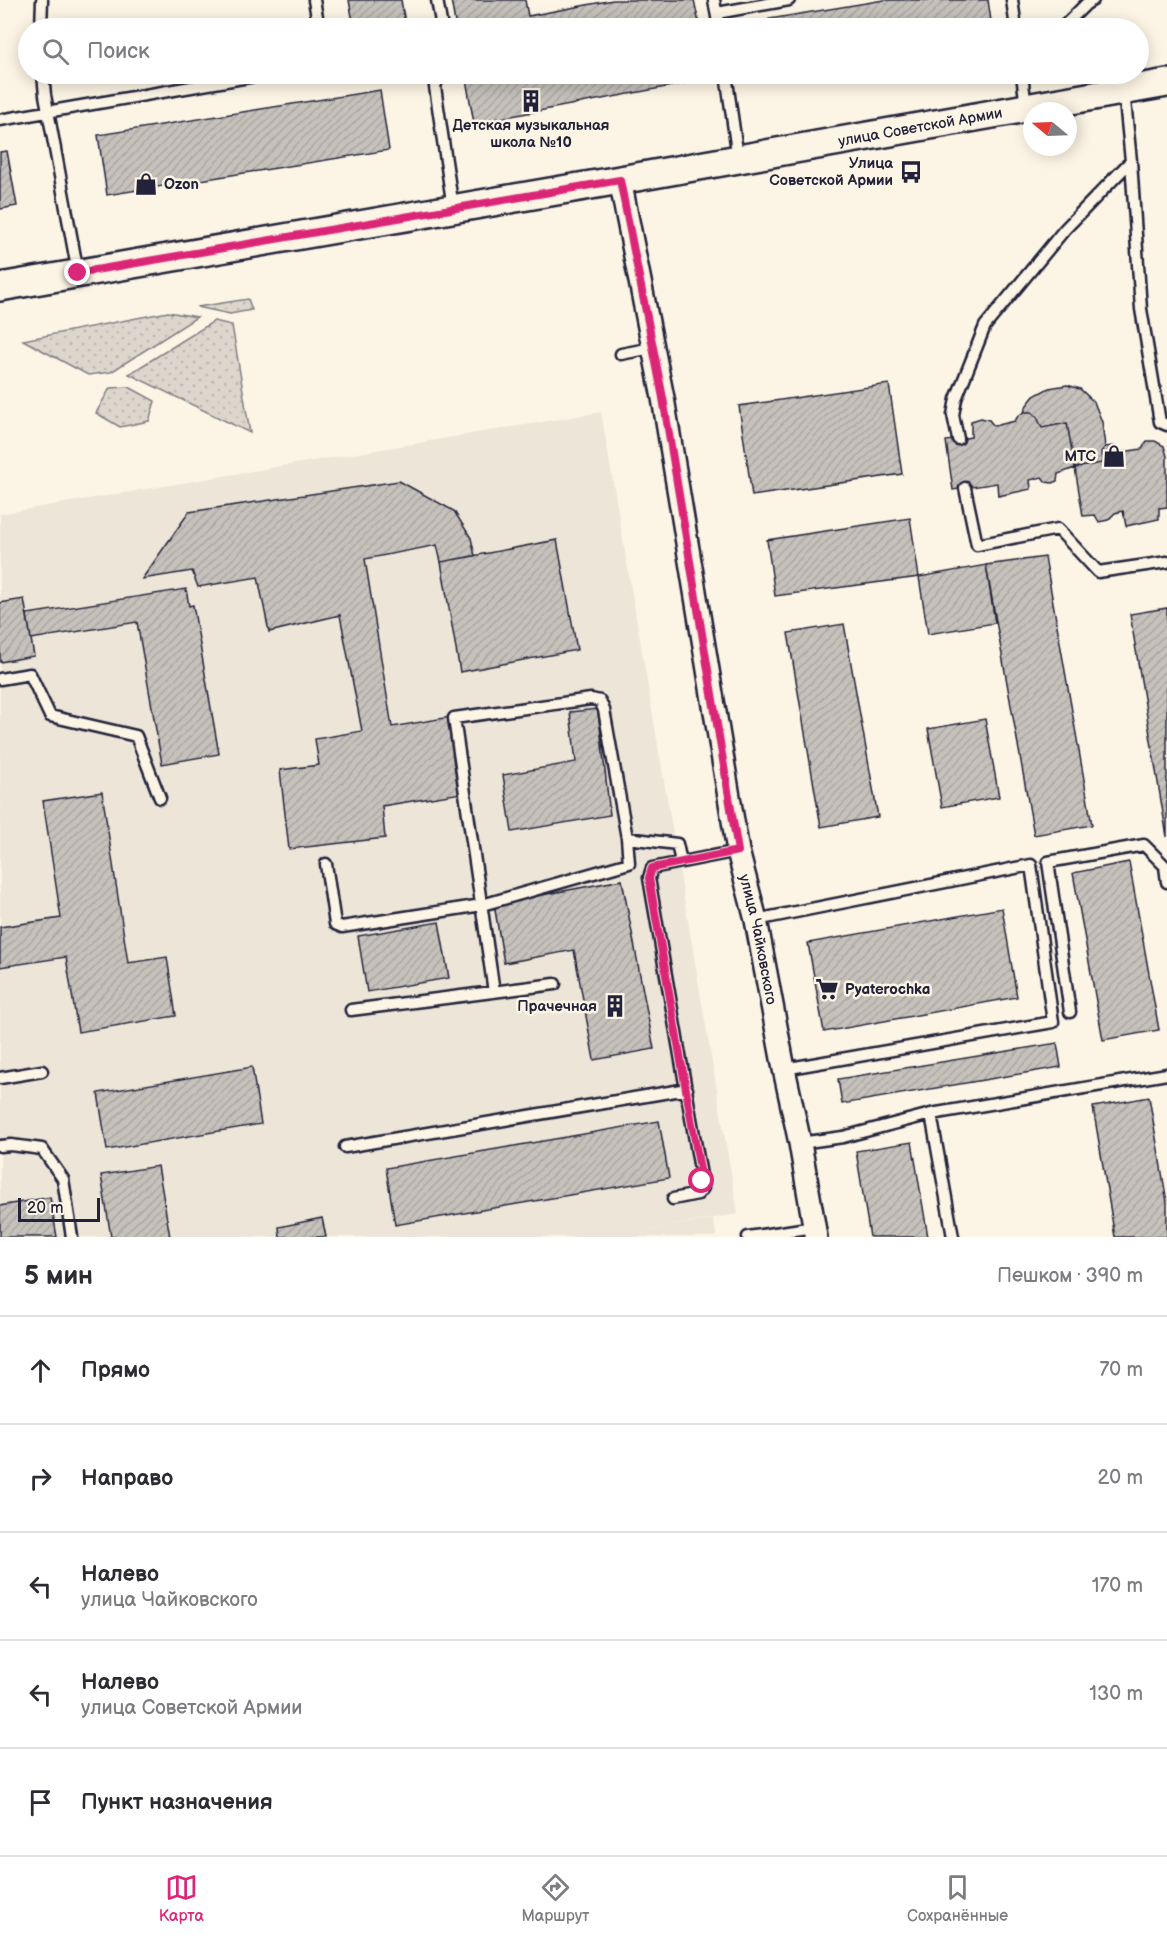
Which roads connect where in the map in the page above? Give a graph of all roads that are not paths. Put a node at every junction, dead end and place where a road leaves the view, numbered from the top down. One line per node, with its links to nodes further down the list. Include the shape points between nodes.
1 (42, 0): 9 (lane)
2 (314, 0): 10 (lane)
3 (437, 0): 11 (lane)
4 (714, 0): 8 (lane)
5 (789, 0): 8 (lane)
6 (1012, 0): 13 (lane)
7 (1093, 0): 14 (lane)
8 (717, 13): 12 (lane)
9 (41, 18)
10 (317, 18)
11 (440, 18)
12 (718, 18)
13 (1015, 18)
14 (1072, 18)
15 (1167, 83): 21 (street, улица Советской Армии)
16 (45, 84): 24 (lane)
17 (206, 84): 24 (lane)
18 (436, 84): 30 (lane)
19 (727, 84): 27 (lane)
20 (1023, 84): 22 (lane)
21 (1124, 90): 23 (street, улица Советской Армии); 28 (lane)
22 (1025, 102)
23 (1062, 102)
24 (48, 110): 26 (lane); 31 (lane)
25 (1023, 110): 27 (street, улица Советской Армии)
26 (0, 120)
27 (738, 159): 29 (street, улица Советской Армии)
28 (1131, 161): 35 (lane, via 1141,309 1160,422); 36 (lane, via 1065,229 985,326 956,399 953,415)
29 (620, 180): 30 (street, улица Советской Армии); 33 (street, улица Чайковского)
30 (453, 208): 31 (street, улица Советской Армии)
31 (78, 273): 32 (street, улица Советской Армии)
32 (0, 287)
33 (652, 348): 34 (lane); 42 (street, улица Чайковского)
34 (621, 354)
35 (1167, 425)
36 (958, 439)
37 (965, 488): 38 (lane, via 977,544 1058,529 1098,572)
38 (1167, 562)
39 (0, 679): 40 (lane, via 30,674 50,716 136,736)
40 (160, 798)
41 (627, 838): 43 (lane, via 677,844); 46 (lane, via 629,863); 46 (lane, via 600,702 591,699 454,718)
42 (738, 851): 43 (lane); 47 (street, улица Чайковского)
43 (681, 862): 56 (lane, via 652,868 649,878)
44 (326, 864): 46 (lane, via 335,924 342,927)
45 (1167, 882): 51 (lane, via 1165,866 1144,845 1048,862)
46 (482, 905): 49 (lane)
47 (756, 920): 52 (street, улица Чайковского); 52 (lane, via 1030,866 1053,1022)
48 (555, 984): 49 (lane)
49 (495, 992): 50 (lane)
50 (351, 1010)
51 (1070, 1012)
52 (784, 1069): 58 (street, улица Чайковского)
53 (42, 1071): 55 (lane)
54 (1167, 1074): 57 (lane)
55 (0, 1078)
56 (687, 1089): 60 (lane); 61 (lane, via 702,1188 698,1194)
57 (931, 1114): 58 (lane, via 843,1137); 65 (lane)
58 (800, 1143): 62 (street, улица Чайковского)
59 (0, 1146): 63 (lane, via 42,1149 63,1179)
60 (345, 1147)
61 (673, 1199)
62 (815, 1232): 64 (lane)
63 (72, 1237)
64 (748, 1237)
65 (953, 1237)

